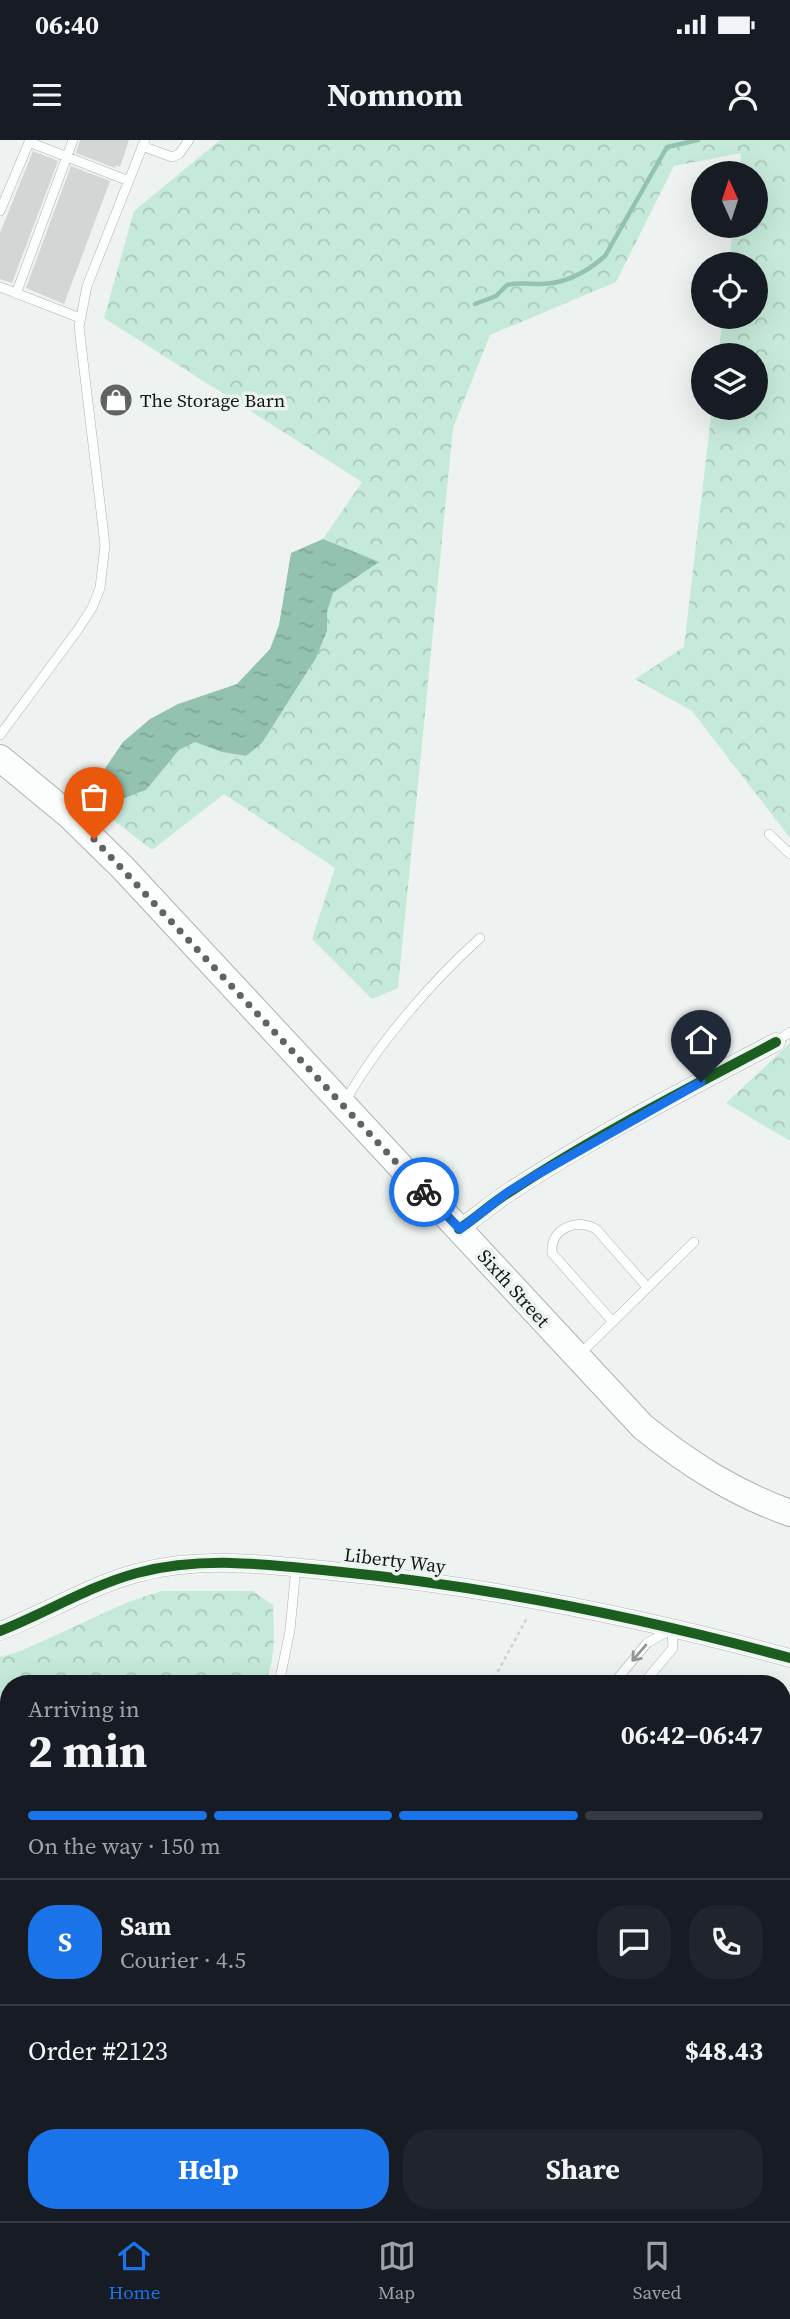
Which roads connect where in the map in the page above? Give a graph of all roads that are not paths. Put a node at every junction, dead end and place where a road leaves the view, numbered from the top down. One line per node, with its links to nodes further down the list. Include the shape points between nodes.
1 (74, 140): 5 (lane)
2 (189, 140): 4 (lane, via 172,157)
3 (30, 141): 5 (lane); 7 (lane)
4 (144, 143): 6 (lane)
5 (67, 156): 6 (lane); 9 (lane)
6 (129, 181): 10 (lane, via 87,286)
7 (0, 211)
8 (0, 288): 9 (lane)
9 (16, 293): 10 (lane)
10 (80, 318): 11 (lane, via 105,545 102,578 92,608)
11 (0, 735)
12 (0, 758): 17 (main road, Sixth Street, via 94,839)
13 (769, 834): 14 (lane)
14 (790, 854)
15 (480, 938): 17 (lane, via 399,1026)
16 (783, 1037): 18 (street, via 538,1174)
17 (344, 1103): 18 (main road, Sixth Street)
18 (460, 1229): 22 (main road, Sixth Street)
19 (694, 1242): 20 (lane)
20 (648, 1287): 21 (lane); 21 (lane, via 588,1224 570,1225 558,1234 552,1253)
21 (612, 1322): 22 (lane)
22 (576, 1357): 23 (main road, Sixth Street, via 643,1427 676,1453 737,1491)
23 (790, 1513)
24 (296, 1567): 25 (street, Liberty Way, via 463,1587); 26 (street, Liberty Way, via 198,1563 136,1573); 28 (lane)
25 (672, 1629): 27 (street, Liberty Way); 29 (lane, one-way to 29, via 647,1643); 30 (lane, via 673,1648)
26 (0, 1631)
27 (790, 1658)
28 (281, 1675)
29 (620, 1675)
30 (650, 1675)

